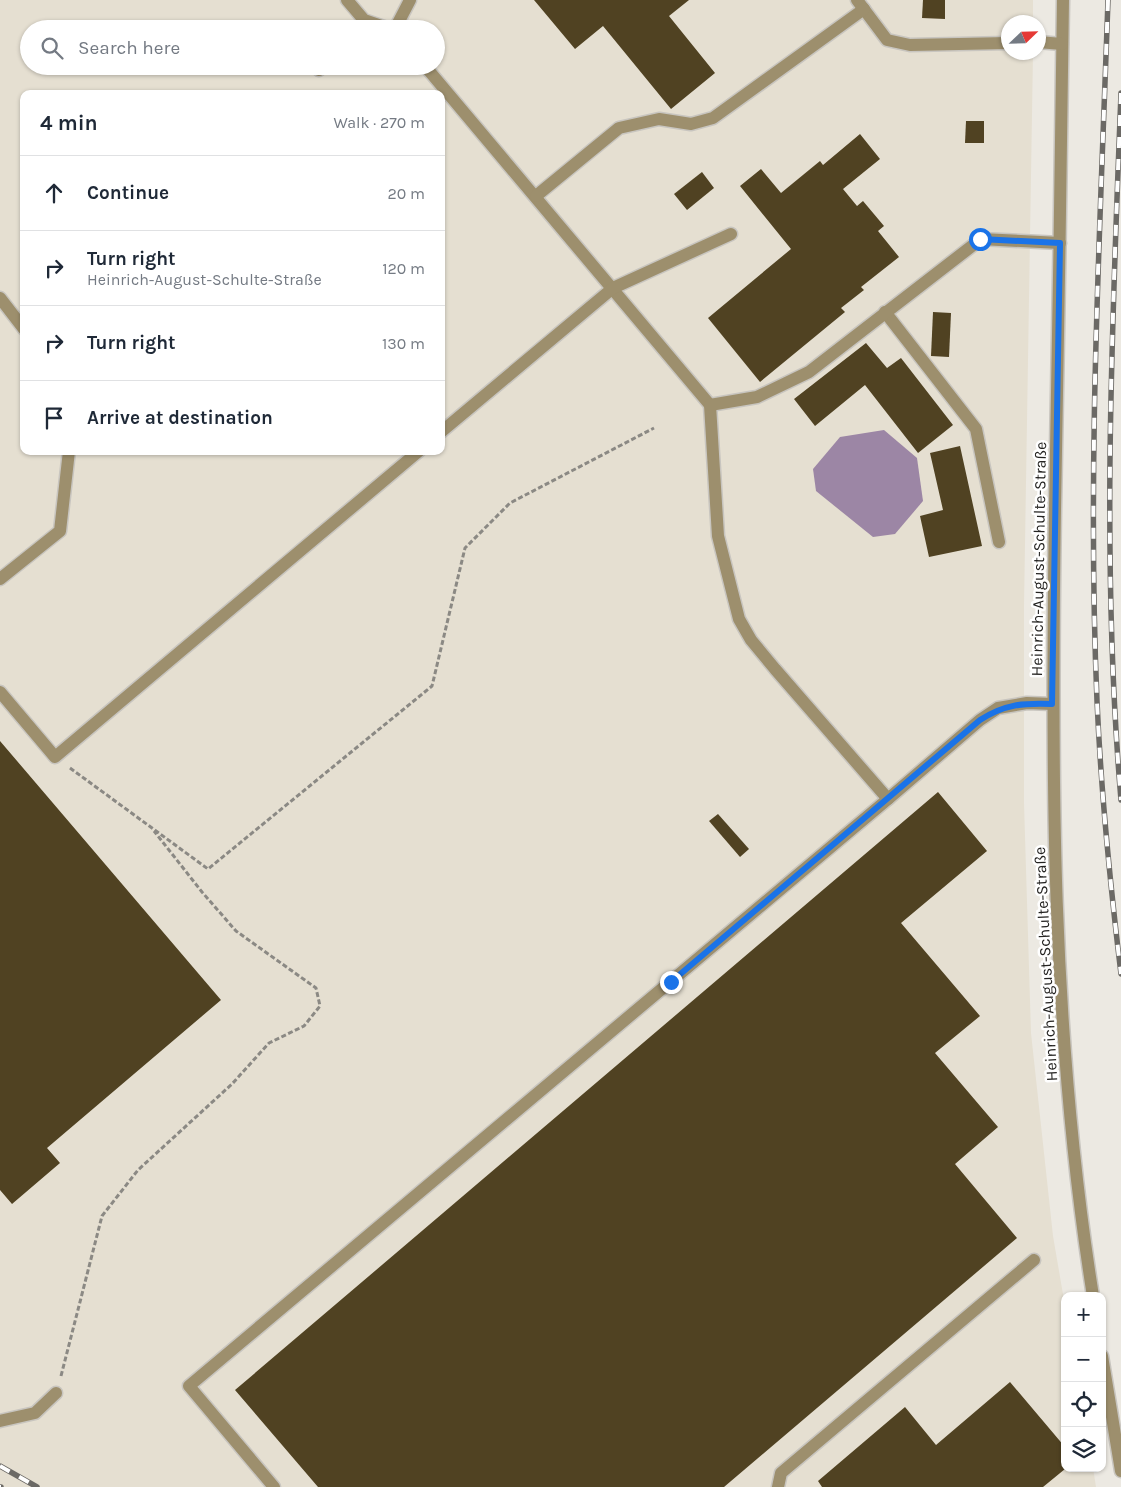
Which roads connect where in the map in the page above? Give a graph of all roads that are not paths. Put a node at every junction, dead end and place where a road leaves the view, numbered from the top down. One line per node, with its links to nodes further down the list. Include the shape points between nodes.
1 (347, 0): 5 (street)
2 (410, 0): 6 (street)
3 (1063, 0): 9 (street, Heinrich-August-Schulte-Straße)
4 (861, 4): 7 (street, via 888,40 910,45); 11 (street, via 713,118 690,124 659,119 619,128)
5 (364, 20)
6 (400, 20)
7 (1001, 42)
8 (1046, 43): 9 (street)
9 (1062, 44): 13 (street, Heinrich-August-Schulte-Straße)
10 (433, 75): 11 (street)
11 (536, 196): 14 (street)
12 (731, 234): 14 (street)
13 (1060, 243): 16 (street, via 980,239); 25 (street, Heinrich-August-Schulte-Straße)
14 (613, 288): 18 (street); 19 (street)
15 (0, 298): 17 (street)
16 (885, 312): 18 (street, via 809,372 757,397); 22 (street, via 976,430)
17 (20, 324)
18 (710, 405): 26 (street, via 718,536 739,619 774,669)
19 (445, 429)
20 (69, 455): 23 (street, via 60,531)
21 (414, 455): 24 (street, via 56,757)
22 (999, 542)
23 (0, 579)
24 (0, 692)
25 (1052, 704): 26 (street, via 1027,703 998,708); 28 (street, Heinrich-August-Schulte-Straße, via 1058,955 1066,1077 1081,1226)
26 (888, 799): 33 (street, via 189,1386)
27 (1034, 1260): 34 (street, via 781,1473)
28 (1091, 1292)
29 (1106, 1380): 32 (street)
30 (56, 1393): 31 (street, via 35,1413)
31 (0, 1421)
32 (1121, 1471)
33 (274, 1487)
34 (778, 1487)

